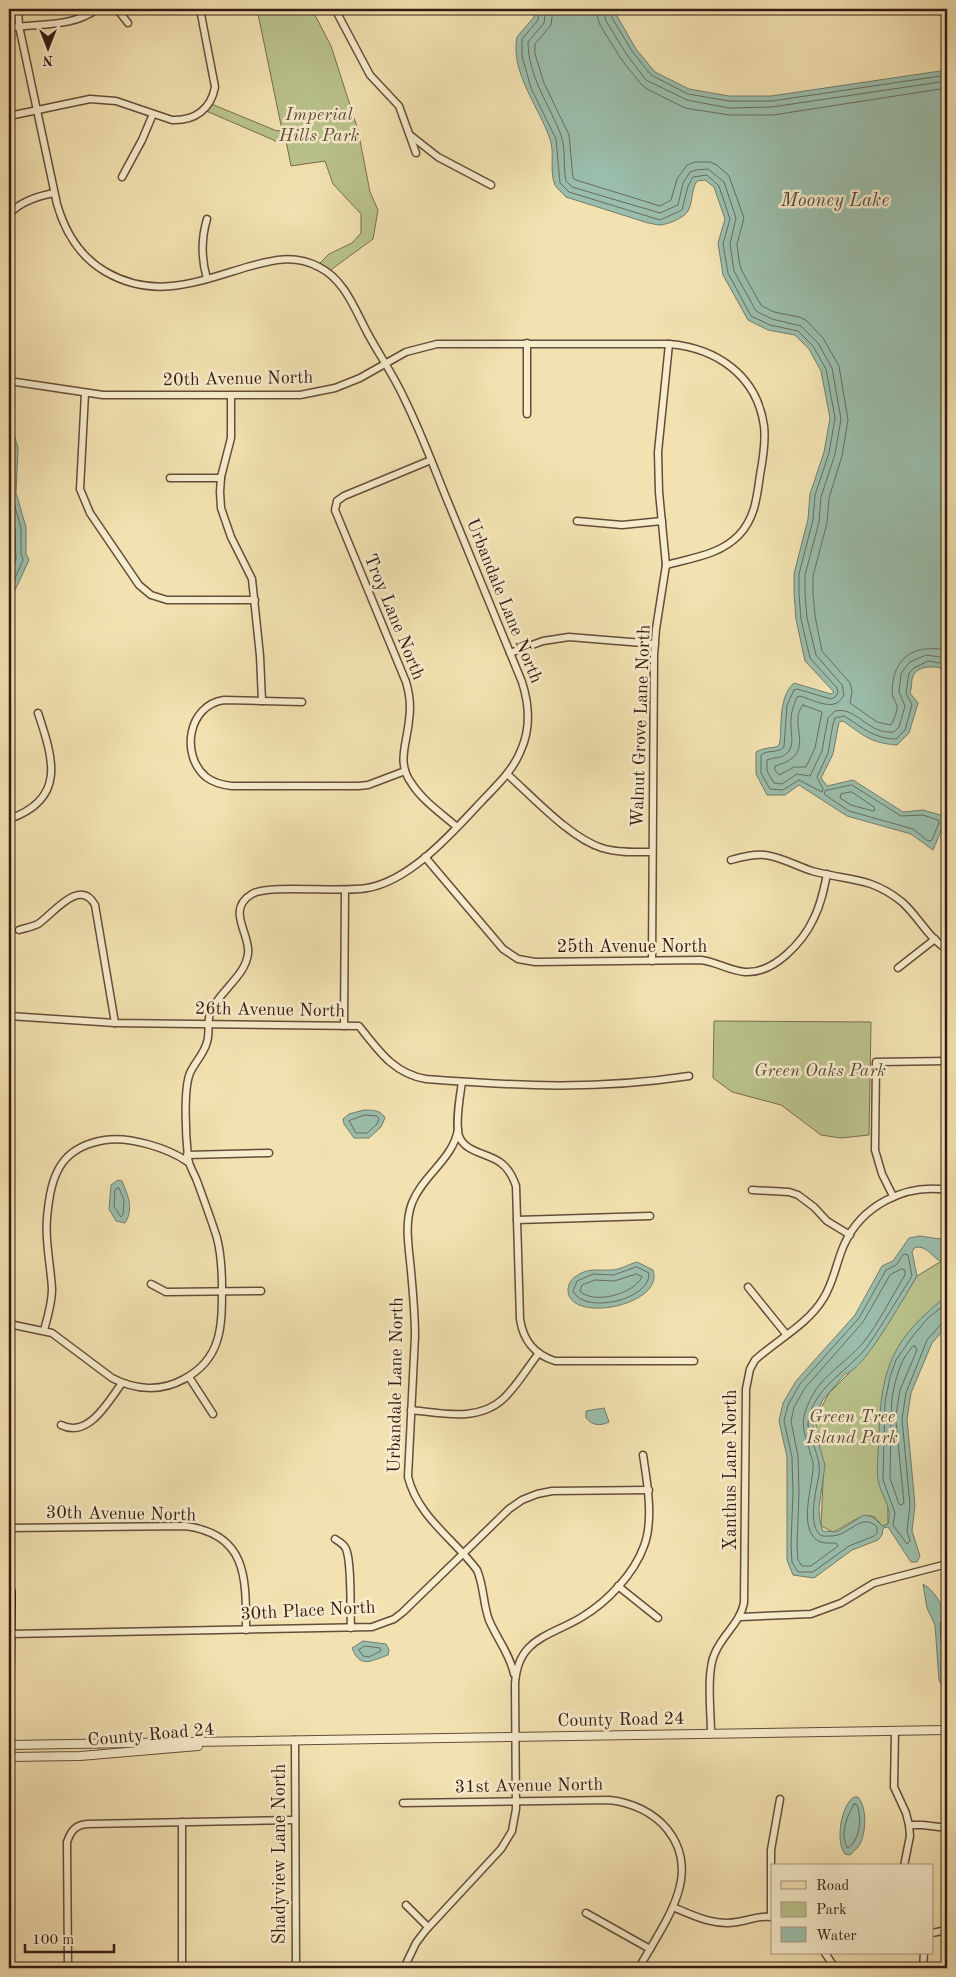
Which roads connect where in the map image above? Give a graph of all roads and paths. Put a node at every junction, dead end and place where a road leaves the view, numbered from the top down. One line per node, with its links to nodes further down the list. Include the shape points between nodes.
1 (18, 9): 7 (street, Urbandale Lane North)
2 (97, 9): 7 (street, via 66,23)
3 (117, 9): 6 (street)
4 (200, 9): 10 (street, via 215,86 213,95 198,115 181,120)
5 (335, 9): 12 (street, via 370,75 399,106)
6 (128, 23)
7 (19, 26): 8 (street); 9 (street, Urbandale Lane North)
8 (9, 28)
9 (37, 109): 10 (street, via 77,100 103,99); 11 (street); 16 (street, Urbandale Lane North)
10 (153, 114): 14 (street)
11 (9, 116)
12 (409, 134): 13 (street); 15 (street, via 438,157)
13 (416, 153)
14 (122, 177)
15 (490, 185)
16 (54, 193): 17 (street, via 23,203); 19 (street, Urbandale Lane North, via 61,220 77,247 114,277 152,288 176,287)
17 (9, 214)
18 (207, 219): 19 (street, via 202,244)
19 (207, 279): 22 (street, Urbandale Lane North, via 281,259 306,261 317,266 328,272 345,290)
20 (527, 344): 21 (street, 20th Avenue North); 22 (street, 20th Avenue North, via 437,344 406,352); 26 (street)
21 (668, 344): 31 (street, Walnut Grove Lane North, via 658,452); 32 (street, via 705,352 737,372 754,396 764,425 765,440 757,499 751,518 740,534 718,550)
22 (385, 364): 25 (street, 20th Avenue North, via 352,382 318,393); 27 (street, Urbandale Lane North)
23 (9, 381): 24 (street, 20th Avenue North)
24 (85, 393): 25 (street, 20th Avenue North, via 103,396); 33 (street, via 80,489 90,513 139,585 151,595 167,600)
25 (231, 396): 29 (street, via 231,438)
26 (527, 414)
27 (431, 460): 35 (street, Urbandale Lane North); 39 (street, Troy Lane North, via 339,498 335,506 410,695 402,759)
28 (170, 478): 29 (street)
29 (221, 478): 33 (street, via 221,508 231,538 252,578)
30 (577, 521): 31 (street, via 622,525)
31 (662, 521): 32 (street, Walnut Grove Lane North)
32 (666, 565): 34 (street, Walnut Grove Lane North)
33 (255, 600): 36 (street)
34 (655, 644): 35 (street, via 569,637 543,641); 43 (street, Walnut Grove Lane North)
35 (510, 653): 40 (street, Urbandale Lane North, via 522,682 528,710 526,738)
36 (262, 701): 37 (street); 39 (street, via 214,701 202,710 194,723 191,743 195,762 199,770 214,782 232,786 358,786)
37 (302, 702)
38 (38, 713): 41 (street, via 52,760 50,782 38,802)
39 (405, 771): 42 (street, Troy Lane North, via 417,791)
40 (507, 774): 42 (street, Urbandale Lane North); 43 (street, via 569,830 590,844 614,851)
41 (9, 819)
42 (457, 827): 44 (street, Urbandale Lane North)
43 (652, 852): 51 (street, Walnut Grove Lane North)
44 (425, 857): 47 (street, Urbandale Lane North, via 378,886); 51 (street, 25th Avenue North, via 503,949 518,959 535,962)
45 (731, 860): 46 (street, via 752,855 774,856)
46 (827, 874): 49 (street, via 859,879 890,893); 51 (street, 25th Avenue North, via 820,904 804,935 765,969 746,972 710,961)
47 (345, 891): 55 (street, via 268,890 246,898 240,920 248,946 247,960 210,1012); 56 (street)
48 (19, 930): 54 (street, via 37,924 72,896 83,895 93,900)
49 (935, 939): 50 (street); 52 (street)
50 (947, 950)
51 (652, 960)
52 (898, 968)
53 (9, 1016): 54 (street, 26th Avenue North)
54 (115, 1023): 55 (street, 26th Avenue North)
55 (208, 1024): 56 (street, 26th Avenue North); 62 (street, via 207,1046 188,1081)
56 (344, 1026): 59 (street, 26th Avenue North, via 359,1026 390,1063 407,1074)
57 (947, 1061): 65 (street, via 876,1062 875,1150)
58 (689, 1076): 59 (street, 26th Avenue North, via 586,1086)
59 (462, 1082): 60 (street, Urbandale Lane North)
60 (458, 1129): 67 (street, via 464,1145 500,1162 512,1177 517,1196); 80 (street, Urbandale Lane North, via 454,1146 418,1192 409,1214 415,1314)
61 (269, 1153): 62 (street)
62 (188, 1158): 72 (street, via 217,1240); 74 (street, via 119,1139 93,1142 62,1161 53,1180 48,1213 46,1237 52,1288)
63 (752, 1190): 68 (street, via 798,1195 827,1221)
64 (947, 1190): 65 (street, via 926,1189)
65 (892, 1196): 68 (street, Xanthus Lane North, via 868,1212)
66 (650, 1216): 67 (street)
67 (517, 1220): 76 (street, via 520,1319 525,1338)
68 (850, 1234): 75 (street, Xanthus Lane North, via 823,1300)
69 (151, 1284): 72 (street, via 166,1292)
70 (748, 1287): 75 (street)
71 (261, 1291): 72 (street)
72 (222, 1292): 78 (street, via 219,1338 207,1360)
73 (9, 1324): 74 (street)
74 (44, 1330): 79 (street)
75 (786, 1334): 91 (street, Xanthus Lane North, via 755,1360 747,1378 745,1594)
76 (539, 1353): 77 (street, via 546,1358 564,1361); 80 (street, via 504,1398 484,1411 460,1414)
77 (694, 1361)
78 (189, 1377): 79 (street, via 153,1389); 81 (street)
79 (122, 1383): 82 (street, via 93,1420 77,1428)
80 (411, 1410): 87 (street, Urbandale Lane North, via 407,1464 411,1490 425,1513)
81 (213, 1414)
82 (61, 1425)
83 (643, 1455): 84 (street)
84 (649, 1490): 87 (street, 30th Place North, via 568,1490 536,1494 509,1509); 89 (street, via 644,1546 634,1566)
85 (9, 1528): 94 (street, 30th Avenue North, via 185,1526 208,1531 228,1544 241,1564 246,1588)
86 (335, 1539): 93 (street, via 342,1543 349,1562)
87 (463, 1553): 93 (street, 30th Place North, via 394,1619 372,1627); 97 (street, Urbandale Lane North, via 482,1581 488,1618 510,1660)
88 (947, 1564): 91 (street, via 874,1583 841,1603 811,1614)
89 (618, 1586): 92 (street); 97 (street, via 584,1616 534,1642 517,1666)
90 (9, 1588): 95 (main road)
91 (741, 1616): 100 (street, Xanthus Lane North, via 718,1646 711,1664)
92 (658, 1618)
93 (351, 1628): 94 (street, 30th Place North)
94 (246, 1630): 95 (street, 30th Place North)
95 (10, 1634): 96 (main road)
96 (9, 1685)
97 (515, 1686): 101 (street)
98 (947, 1730): 99 (street, County Road 24)
99 (895, 1731): 100 (street, County Road 24); 110 (street, via 894,1787)
100 (711, 1734): 101 (street, County Road 24)
101 (515, 1736): 102 (street, County Road 24); 106 (street)
102 (295, 1740): 103 (street, County Road 24); 104 (street, County Road 24, via 80,1756); 108 (street, Shadyview Lane North)
103 (9, 1745)
104 (9, 1757)
105 (780, 1799): 112 (street)
106 (516, 1802): 107 (street, 31st Avenue North); 115 (street, 31st Avenue North, via 609,1800 636,1805 652,1814 668,1829 680,1854 681,1881); 118 (street, via 515,1820 507,1841)
107 (403, 1803)
108 (295, 1820): 109 (street); 126 (street, Shadyview Lane North)
109 (182, 1822): 124 (street, via 88,1824 71,1831 67,1842); 125 (street)
110 (909, 1825): 111 (street); 113 (street)
111 (947, 1828)
112 (771, 1864)
113 (904, 1864)
114 (406, 1906): 118 (street)
115 (673, 1907): 117 (street, via 695,1918 724,1923); 121 (street)
116 (586, 1913): 121 (street)
117 (771, 1916)
118 (428, 1926): 127 (street)
119 (947, 1930): 120 (street)
120 (934, 1933)
121 (650, 1949): 128 (street)
122 (826, 1954): 129 (street)
123 (924, 1954): 130 (street)
124 (68, 1968)
125 (182, 1968)
126 (296, 1968)
127 (404, 1968)
128 (639, 1968)
129 (835, 1968)
130 (923, 1968)

